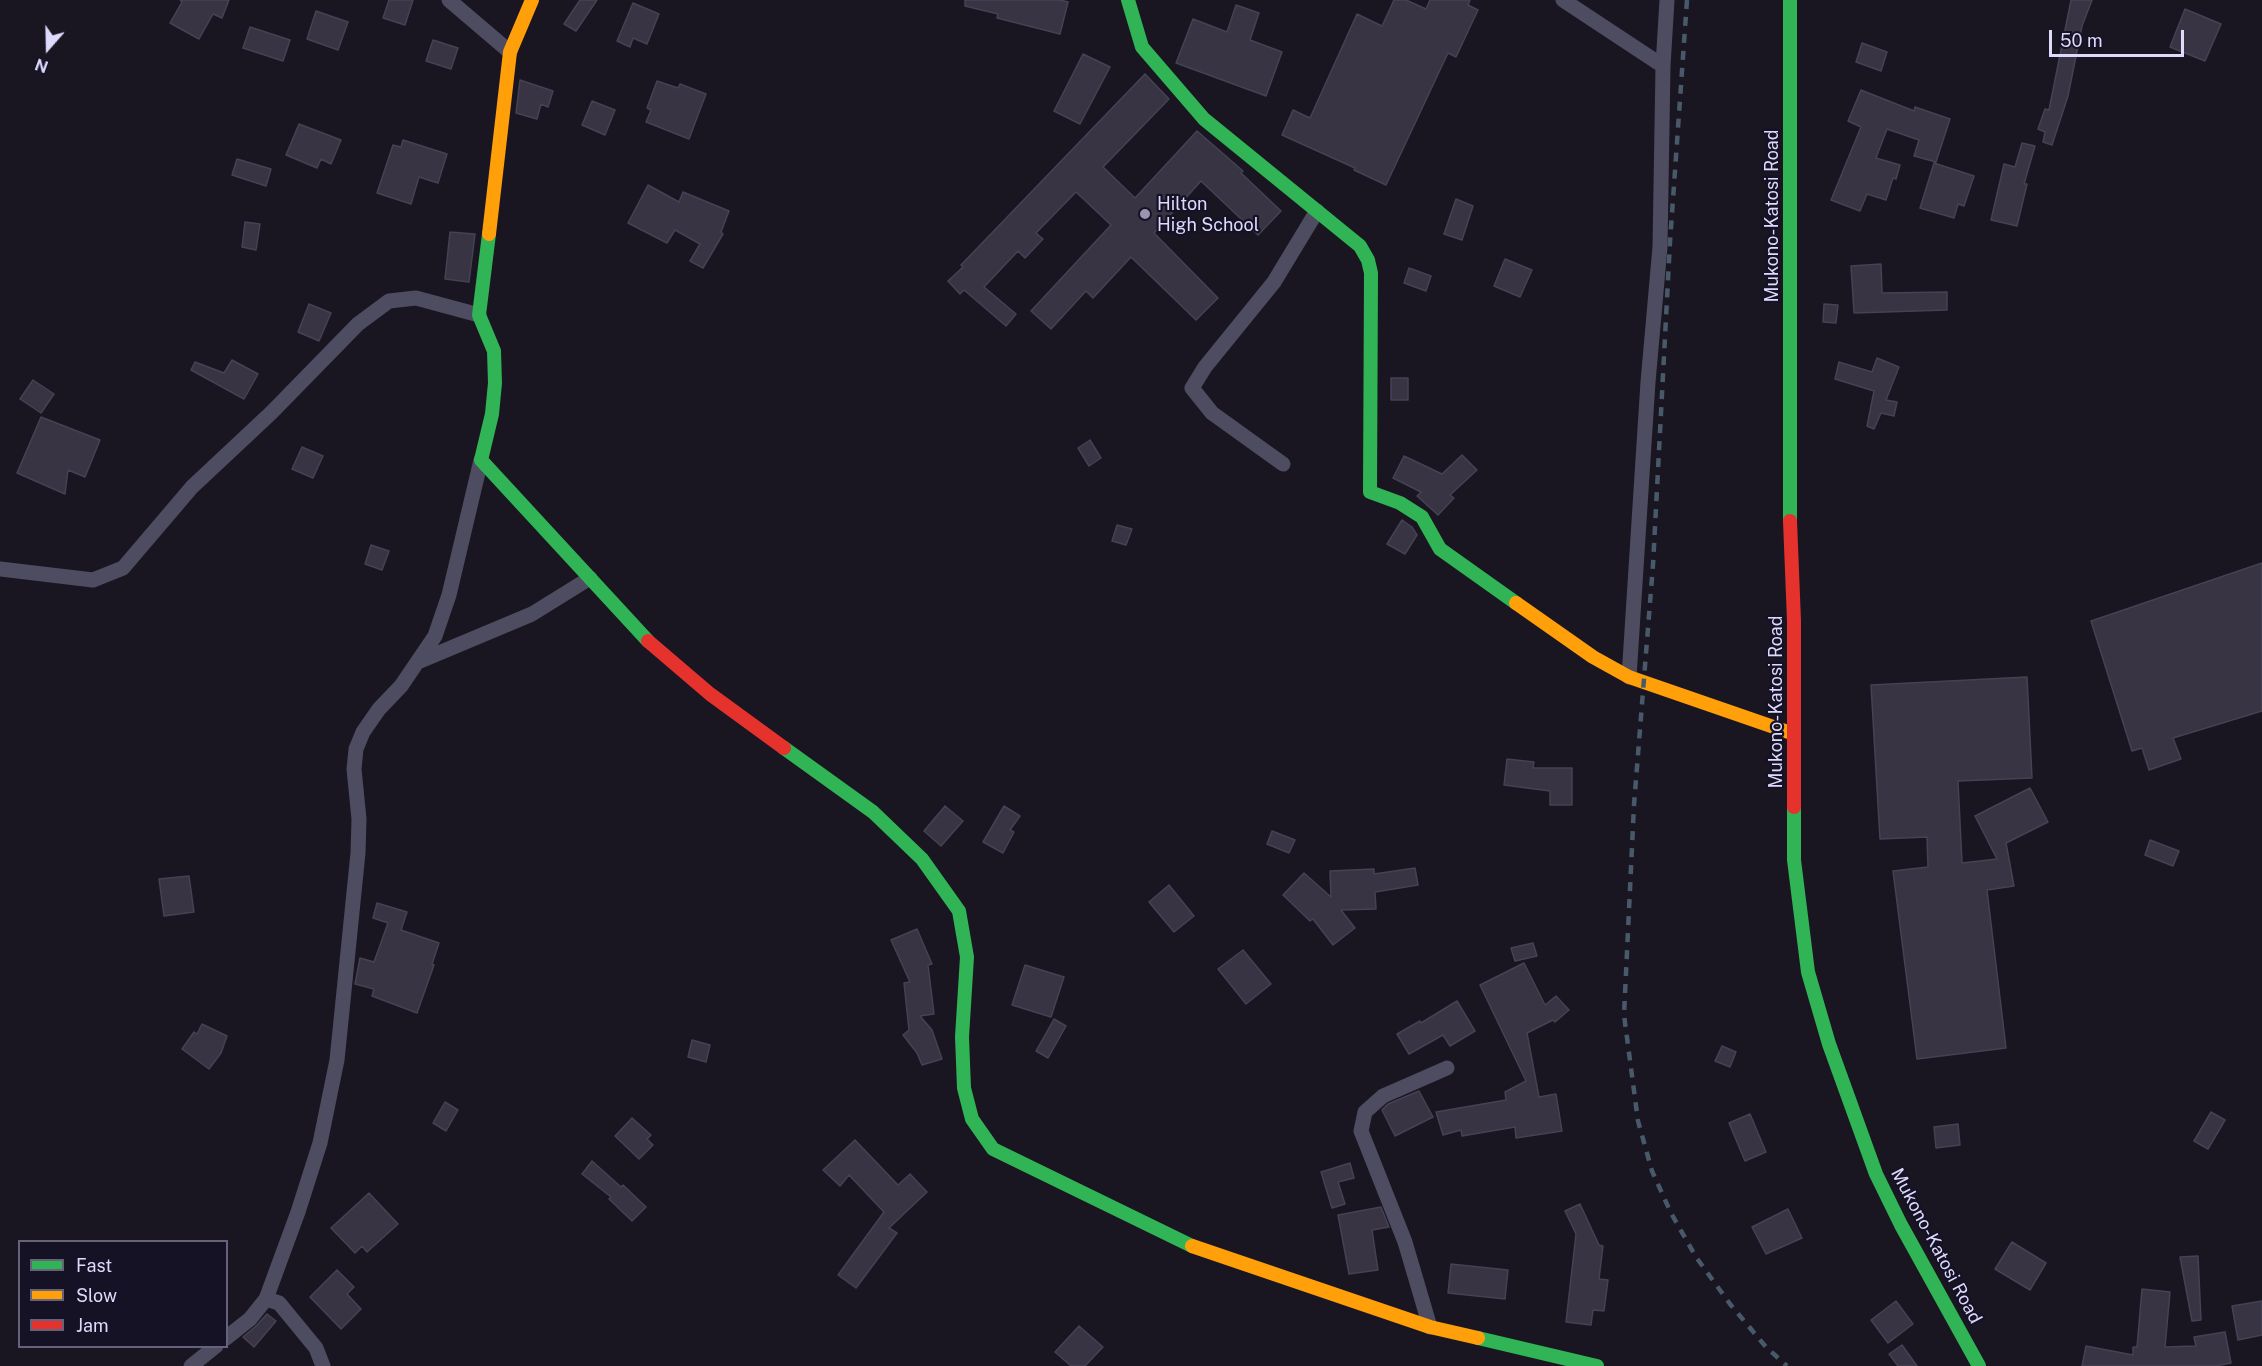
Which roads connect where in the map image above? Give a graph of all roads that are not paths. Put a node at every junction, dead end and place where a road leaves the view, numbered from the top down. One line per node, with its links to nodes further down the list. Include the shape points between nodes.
1 (449, 0): 7 (street)
2 (532, 0): 7 (street)
3 (1128, 0): 9 (street, via 1142,47 1171,83 1204,119)
4 (1563, 0): 8 (street)
5 (1667, 0): 8 (street)
6 (1790, 0): 17 (street, Mukono-Katosi Road, via 1789,505)
7 (510, 52): 10 (street)
8 (1663, 66): 16 (street, via 1660,247)
9 (1317, 211): 12 (street, via 1274,282 1192,388 1212,412); 16 (street, via 1360,246 1371,273 1370,492 1400,503 1422,517 1440,549 1593,657)
10 (479, 315): 11 (street, via 494,351 495,383); 13 (street, via 416,298 389,301 358,324 192,487 123,568 93,580)
11 (481, 460): 14 (street); 15 (street, via 448,595 435,636)
12 (1283, 464)
13 (0, 569)
14 (590, 578): 15 (street, via 532,614); 20 (street, via 656,650 873,812 922,859 959,911 967,957 963,1088 972,1119 993,1149 1184,1243)
15 (420, 661): 19 (street, via 379,709 356,749 358,853 337,1060 320,1143)
16 (1629, 677): 17 (street)
17 (1794, 734): 26 (street, Mukono-Katosi Road, via 1794,860 1808,972 1876,1174)
18 (1447, 1068): 20 (street, via 1383,1096 1365,1112 1360,1131 1404,1242)
19 (266, 1299): 21 (street, via 250,1319); 24 (street, via 279,1303 316,1348)
20 (1430, 1327): 25 (street)
21 (228, 1336)
22 (215, 1348): 23 (street)
23 (191, 1366)
24 (323, 1366)
25 (1597, 1366)
26 (1979, 1366)

